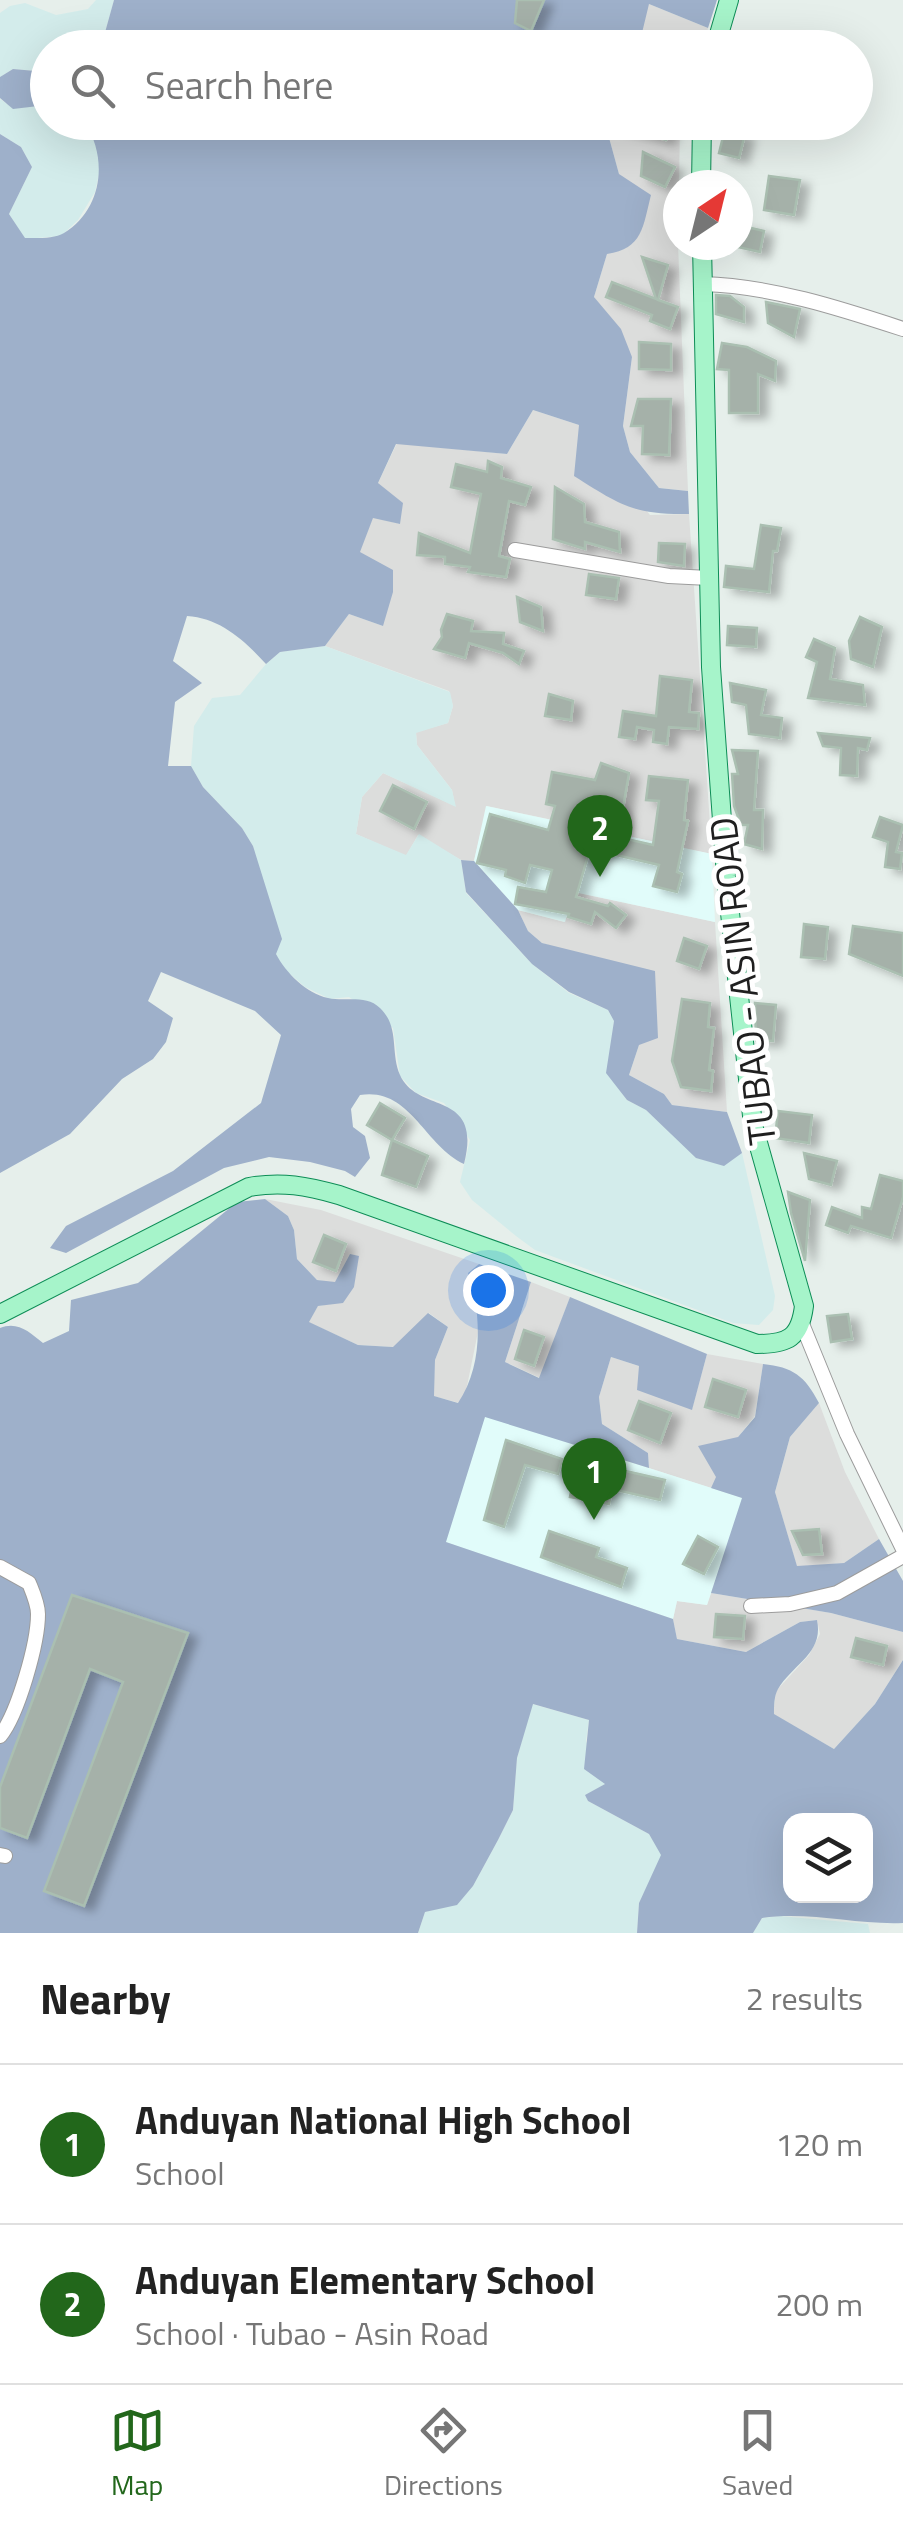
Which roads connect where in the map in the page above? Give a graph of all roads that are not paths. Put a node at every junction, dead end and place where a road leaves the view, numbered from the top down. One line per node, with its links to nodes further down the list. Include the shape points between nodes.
1 (728, 0): 2 (main road)
2 (719, 30)
3 (702, 140): 4 (main road)
4 (701, 170)
5 (702, 260): 6 (main road, TUBAO - ASIN ROAD)
6 (703, 284): 7 (street, via 770,292); 9 (main road, TUBAO - ASIN ROAD)
7 (903, 329)
8 (515, 550): 9 (street)
9 (709, 578): 11 (main road, TUBAO - ASIN ROAD, via 726,876 748,1096 804,1306)
10 (0, 1314): 11 (main road, via 249,1187 276,1182 339,1195 756,1344 777,1344)
11 (802, 1324): 12 (street)
12 (903, 1552): 14 (street, via 837,1593)
13 (0, 1566): 15 (street, via 30,1583 39,1612 32,1652)
14 (751, 1606)
15 (0, 1736)

